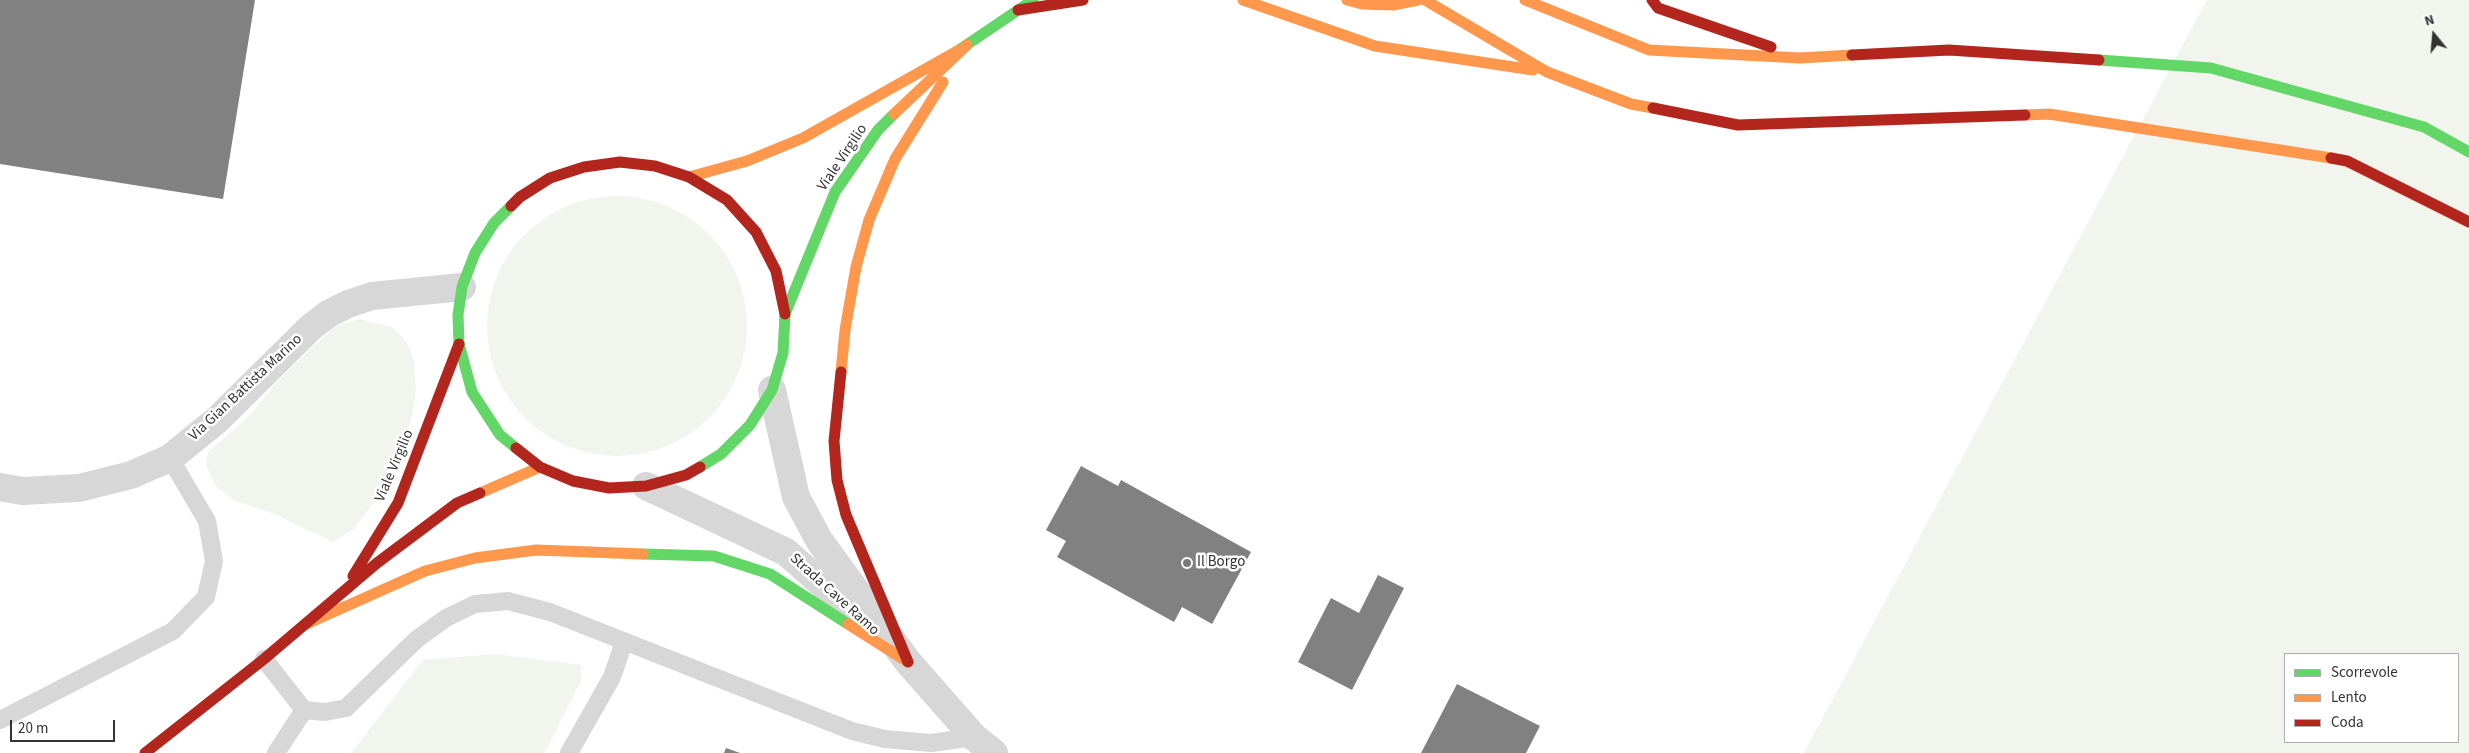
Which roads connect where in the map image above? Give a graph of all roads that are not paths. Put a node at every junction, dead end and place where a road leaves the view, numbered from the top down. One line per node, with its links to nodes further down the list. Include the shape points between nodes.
1 (1033, 0): 9 (main road, Viale Virgilio)
2 (1083, 0): 9 (main road)
3 (1243, 0): 12 (main road, via 1375,46)
4 (1348, 0): 5 (main road, via 1393,5)
5 (1418, 0)
6 (1425, 0): 12 (main road)
7 (1525, 0): 11 (main road, via 1649,50)
8 (1652, 0): 11 (main road, via 1658,8)
9 (1018, 10): 10 (main road, Viale Virgilio)
10 (967, 45): 14 (main road, Viale Virgilio, via 803,138 747,161); 17 (main road, Viale Virgilio, via 878,130 835,192); 28 (main road, via 895,158 869,220 856,267 845,330 834,441 837,480 846,515)
11 (1800, 58): 13 (main road, via 1949,50 2211,68 2424,127)
12 (1547, 72): 15 (main road, via 1632,104 1738,125 2049,114 2347,161)
13 (2469, 152)
14 (689, 177): 16 (main road, via 655,166 620,162 584,167 550,178 520,197 494,223 475,253); 17 (main road, via 727,200 756,232 776,271)
15 (2469, 222)
16 (462, 287): 18 (main road, via 458,315); 20 (street, Via Gian Battista Marino, via 372,296 328,314 217,420)
17 (785, 314): 19 (main road, via 783,352)
18 (459, 344): 21 (main road, via 472,392 500,435); 24 (main road, Viale Virgilio, via 398,503)
19 (772, 390): 22 (main road, via 750,425 721,454 686,475); 28 (street, Strada Cave Ramo, via 796,497 819,540)
20 (170, 458): 23 (street, Via Gian Battista Marino, via 131,475 79,488 22,491); 30 (lane, via 207,520 214,561 206,597 173,631)
21 (540, 467): 22 (main road, via 573,481 609,488); 24 (main road, Viale Virgilio, via 457,503)
22 (646, 486): 28 (street, Strada Cave Ramo, via 786,552)
23 (0, 487)
24 (344, 592): 25 (main road, Viale Virgilio)
25 (304, 625): 27 (main road, Viale Virgilio); 28 (main road, via 425,571 475,558 536,550 714,556 770,574)
26 (624, 642): 29 (lane, via 550,612 508,601 476,604 446,618 417,639 346,708 325,712); 31 (lane, via 859,733 885,739); 34 (lane, via 612,677)
27 (264, 659): 29 (lane); 32 (main road, Viale Virgilio)
28 (908, 662): 31 (street, Strada Cave Ramo)
29 (304, 710): 33 (lane)
30 (0, 720)
31 (984, 745)
32 (145, 753)
33 (276, 753)
34 (568, 753)

